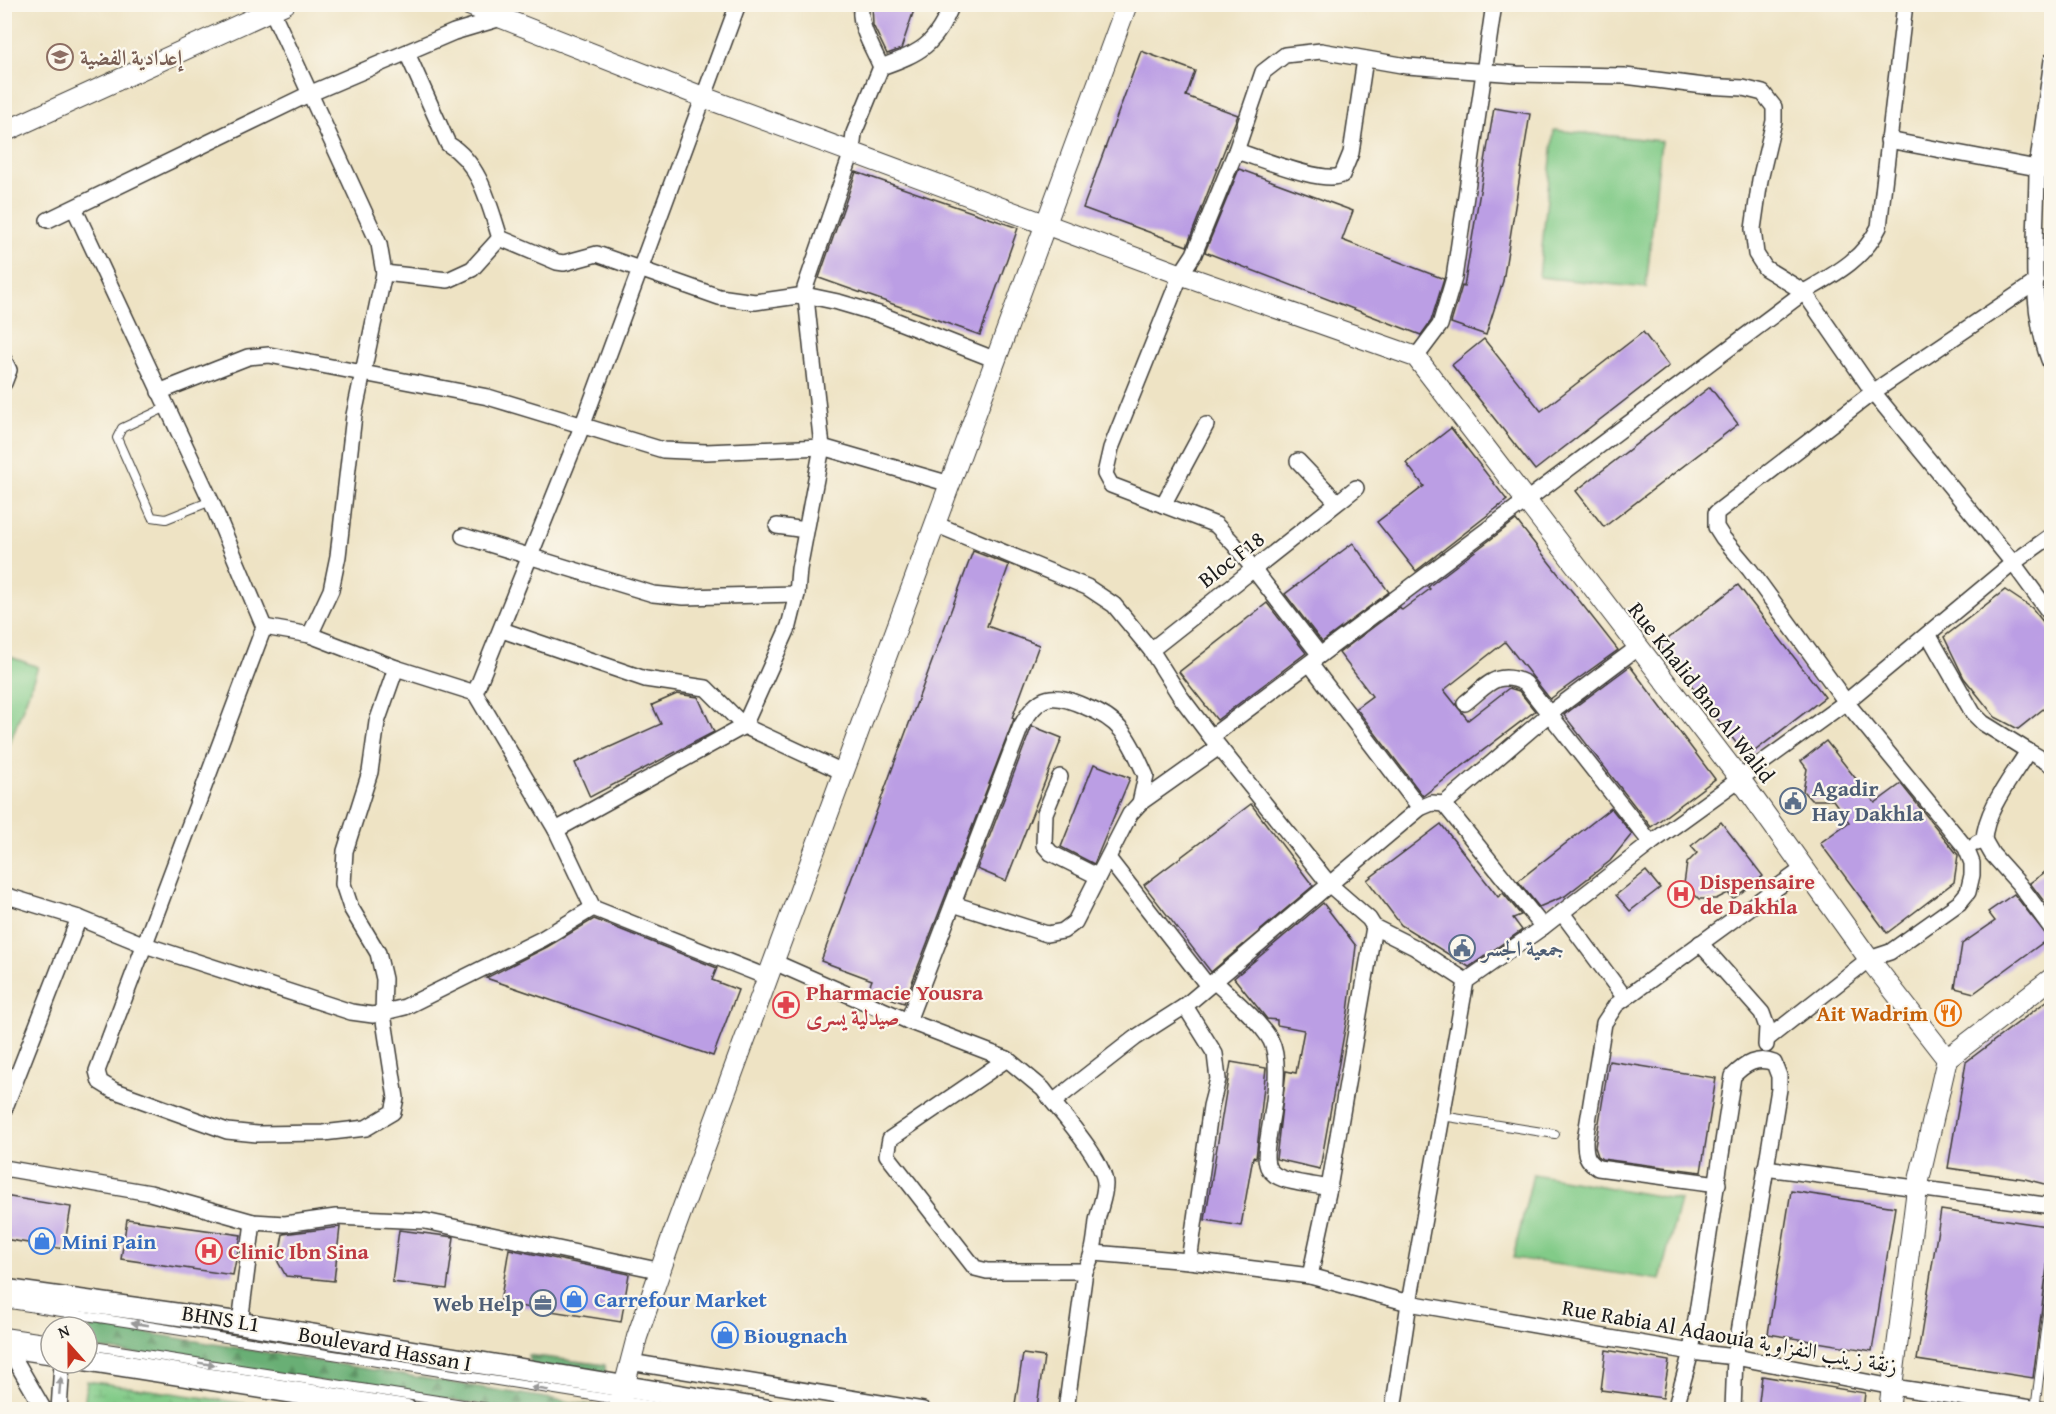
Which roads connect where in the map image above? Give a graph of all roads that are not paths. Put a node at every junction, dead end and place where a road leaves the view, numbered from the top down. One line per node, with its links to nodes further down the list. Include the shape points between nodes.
1 (466, 4): 9 (street)
2 (738, 4): 16 (street)
3 (862, 4): 13 (street, via 863,24)
4 (952, 4): 13 (street, via 932,42)
5 (1127, 4): 24 (street)
6 (1494, 4): 14 (street)
7 (1905, 4): 18 (street)
8 (278, 8): 15 (street); 17 (street)
9 (501, 18): 10 (street, via 454,32); 16 (street)
10 (407, 53): 15 (street); 25 (street, via 448,144 472,165)
11 (1365, 59): 14 (street); 19 (street, via 1321,51 1278,58 1263,72); 19 (street, via 1351,153 1342,175 1322,177)
12 (2052, 60): 21 (street)
13 (881, 67): 20 (street, via 854,133)
14 (1483, 71): 30 (street, via 1625,76 1763,93 1774,107 1774,122 1760,180 1753,242 1765,268); 33 (street, via 1454,278 1440,325)
15 (309, 94): 22 (street); 27 (street, via 379,244)
16 (703, 97): 20 (street); 26 (street)
17 (4, 132)
18 (1888, 140): 21 (street); 30 (street, via 1879,227 1871,242 1842,270)
19 (1236, 151): 28 (street, via 1194,254)
20 (852, 152): 24 (street); 31 (street)
21 (2044, 170): 29 (street)
22 (75, 210): 23 (street); 39 (street)
23 (48, 220)
24 (1047, 225): 28 (street); 35 (street)
25 (500, 238): 26 (street, via 556,262 594,254); 27 (street, via 472,269 448,280)
26 (639, 270): 31 (street, via 741,301); 42 (street)
27 (384, 273): 37 (street)
28 (1180, 274): 33 (street); 51 (street, via 1111,448 1105,474 1111,485)
29 (2036, 282): 32 (street); 40 (street)
30 (1804, 292): 40 (street); 48 (street)
31 (805, 295): 35 (street, via 879,314); 44 (street)
32 (2048, 349): 36 (street)
33 (1416, 357): 48 (street, Rue Khalid Bno Al Walid)
34 (4, 360): 38 (street, via 9,370)
35 (996, 360): 46 (street)
36 (2052, 368)
37 (362, 373): 39 (street, via 258,355); 42 (street, via 488,397); 65 (street, via 338,556 331,590)
38 (4, 384)
39 (159, 392): 41 (street)
40 (1874, 392): 58 (street); 71 (street, via 1721,507 1714,519 1723,538)
41 (166, 407): 49 (street); 49 (lane, via 122,428 117,438 152,516 166,519)
42 (583, 424): 44 (street, via 641,444 681,452); 57 (street)
43 (1206, 425): 51 (street)
44 (822, 447): 46 (street); 54 (street)
45 (1299, 461): 50 (street)
46 (950, 484): 52 (street)
47 (1356, 488): 50 (street, Bloc F18)
48 (1527, 499): 66 (street, Rue Khalid Bno Al Walid); 68 (street)
49 (211, 501): 62 (street)
50 (1336, 501): 59 (street, Bloc F18)
51 (1163, 505): 59 (street, via 1216,525)
52 (935, 524): 67 (street, via 1102,596 1125,616); 78 (street)
53 (777, 526): 54 (street)
54 (806, 530): 60 (street)
55 (2052, 535): 58 (street)
56 (463, 536): 57 (street)
57 (532, 556): 60 (street, via 666,596); 63 (street)
58 (2013, 563): 61 (street); 64 (street)
59 (1255, 570): 67 (street, Bloc F18); 68 (street)
60 (797, 594): 74 (street, via 789,626)
61 (2052, 616)
62 (264, 627): 65 (street); 101 (street)
63 (502, 630): 70 (street); 74 (street, via 645,679 706,688)
64 (1928, 634): 71 (street); 76 (street, via 1973,713)
65 (310, 635): 69 (street)
66 (1637, 648): 73 (street); 80 (street, Rue Khalid Bno Al Walid)
67 (1151, 650): 75 (street)
68 (1315, 660): 75 (street); 83 (street)
69 (396, 668): 70 (street); 109 (street, via 377,722 370,772 345,851 343,884 351,908 378,953 384,979)
70 (475, 693): 84 (street)
71 (1846, 702): 80 (street); 87 (street)
72 (1465, 703): 73 (street, via 1491,682 1511,677 1525,683)
73 (1549, 714): 82 (street); 86 (street)
74 (744, 726): 78 (street); 84 (street)
75 (1215, 742): 81 (street); 91 (street)
76 (2028, 751): 77 (street); 85 (street, via 1993,812)
77 (2052, 765)
78 (844, 773): 103 (street)
79 (1060, 777): 90 (street, via 1045,813 1044,845 1051,853)
80 (1740, 779): 86 (street); 89 (street, Rue Khalid Bno Al Walid)
81 (1140, 803): 88 (street, via 1130,814); 93 (street, via 1146,776 1122,731 1107,718 1066,697 1053,696 1040,702 1021,726)
82 (1443, 804): 83 (street); 98 (street)
83 (1420, 808): 91 (street)
84 (556, 830): 94 (street)
85 (1984, 840): 87 (street); 99 (street)
86 (1651, 843): 95 (street)
87 (1966, 848): 102 (street, via 1972,875 1968,892 1959,903 1890,952)
88 (1108, 858): 90 (street); 106 (street)
89 (1804, 868): 100 (street); 102 (street, Rue Khalid Bno Al Walid)
90 (1097, 876): 93 (street, via 1075,922 1063,931 1047,934)
91 (1330, 885): 97 (street); 106 (street)
92 (4, 895): 96 (street)
93 (952, 904): 110 (street)
94 (593, 908): 103 (street); 109 (street, via 542,939 405,1007)
95 (1562, 914): 98 (street); 107 (street)
96 (79, 918): 101 (street); 116 (street)
97 (1374, 927): 105 (street); 122 (street)
98 (1543, 927): 105 (street)
99 (2052, 928)
100 (1701, 943): 107 (street); 111 (street, via 1762,1013)
101 (145, 945): 109 (street, via 351,1012); 109 (street, via 97,1071 100,1082 227,1131 352,1131 393,1112 396,1098)
102 (1869, 958): 111 (street); 114 (street, Rue Khalid Bno Al Walid)
103 (771, 970): 110 (street); 128 (street)
104 (2052, 978): 114 (street)
105 (1466, 981): 117 (street)
106 (1211, 983): 108 (street); 122 (street, via 1244,1009 1273,1047 1274,1106 1267,1166 1285,1180)
107 (1625, 998): 121 (street, via 1604,1023 1585,1155 1598,1168)
108 (1185, 1006): 115 (street, via 1135,1038); 127 (street, via 1215,1054 1218,1079)
109 (383, 1014)
110 (908, 1022): 112 (street)
111 (1767, 1039): 113 (street)
112 (1007, 1059): 115 (street); 129 (street, via 890,1139 887,1155 975,1268)
113 (1765, 1059): 120 (street, via 1774,1063 1779,1076 1774,1128); 121 (street, via 1743,1065 1733,1076)
114 (1947, 1059): 123 (street)
115 (1053, 1102): 126 (street, via 1103,1173 1105,1185)
116 (4, 1110)
117 (1442, 1116): 118 (lane); 134 (street)
118 (1555, 1134)
119 (4, 1168): 125 (street, via 150,1193)
120 (1764, 1168): 123 (street); 142 (street)
121 (1718, 1184): 141 (street)
122 (1329, 1188): 131 (street)
123 (1917, 1189): 124 (street); 146 (street)
124 (2052, 1206)
125 (254, 1222): 128 (street, via 285,1224 336,1217 425,1221); 136 (street)
126 (1094, 1252): 127 (street, Rue Rabia Al Adaouia زنقة زينب النفزاوية); 129 (street)
127 (1189, 1261): 131 (street, Rue Rabia Al Adaouia زنقة زينب النفزاوية)
128 (662, 1271): 144 (street)
129 (1085, 1271): 156 (street)
130 (2052, 1275): 148 (lane)
131 (1310, 1276): 134 (street, Rue Rabia Al Adaouia زنقة زينب النفزاوية)
132 (4, 1290): 135 (main road, Boulevard Hassan I)
133 (4, 1303): 135 (lane, BHNS L1)
134 (1409, 1303): 141 (street, Rue Rabia Al Adaouia زنقة زينب النفزاوية); 157 (street)
135 (73, 1314): 136 (main road, Boulevard Hassan I); 147 (lane, BHNS L1, one-way to 135)
136 (240, 1323): 147 (main road, Boulevard Hassan I)
137 (39, 1340): 138 (lane)
138 (5, 1342): 140 (main road); 149 (street)
139 (99, 1347): 152 (lane, one-way to 152)
140 (39, 1350)
141 (1691, 1352): 142 (street, Rue Rabia Al Adaouia زنقة زينب النفزاوية); 158 (street)
142 (1735, 1357): 146 (street, Rue Rabia Al Adaouia زنقة زينب النفزاوية); 159 (street)
143 (99, 1362): 151 (main road)
144 (630, 1362): 147 (street); 155 (street)
145 (61, 1375): 150 (street, one-way to 145)
146 (1893, 1387): 148 (street, Rue Rabia Al Adaouia زنقة زينب النفزاوية); 160 (street)
147 (620, 1399): 153 (lane, BHNS L1); 154 (main road, Boulevard Hassan I)
148 (2038, 1409)
149 (44, 1410)
150 (59, 1410)
151 (406, 1410)
152 (501, 1410)
153 (681, 1410)
154 (766, 1410)
155 (923, 1410)
156 (1066, 1410)
157 (1393, 1410)
158 (1675, 1410)
159 (1733, 1410)
160 (1889, 1410)

